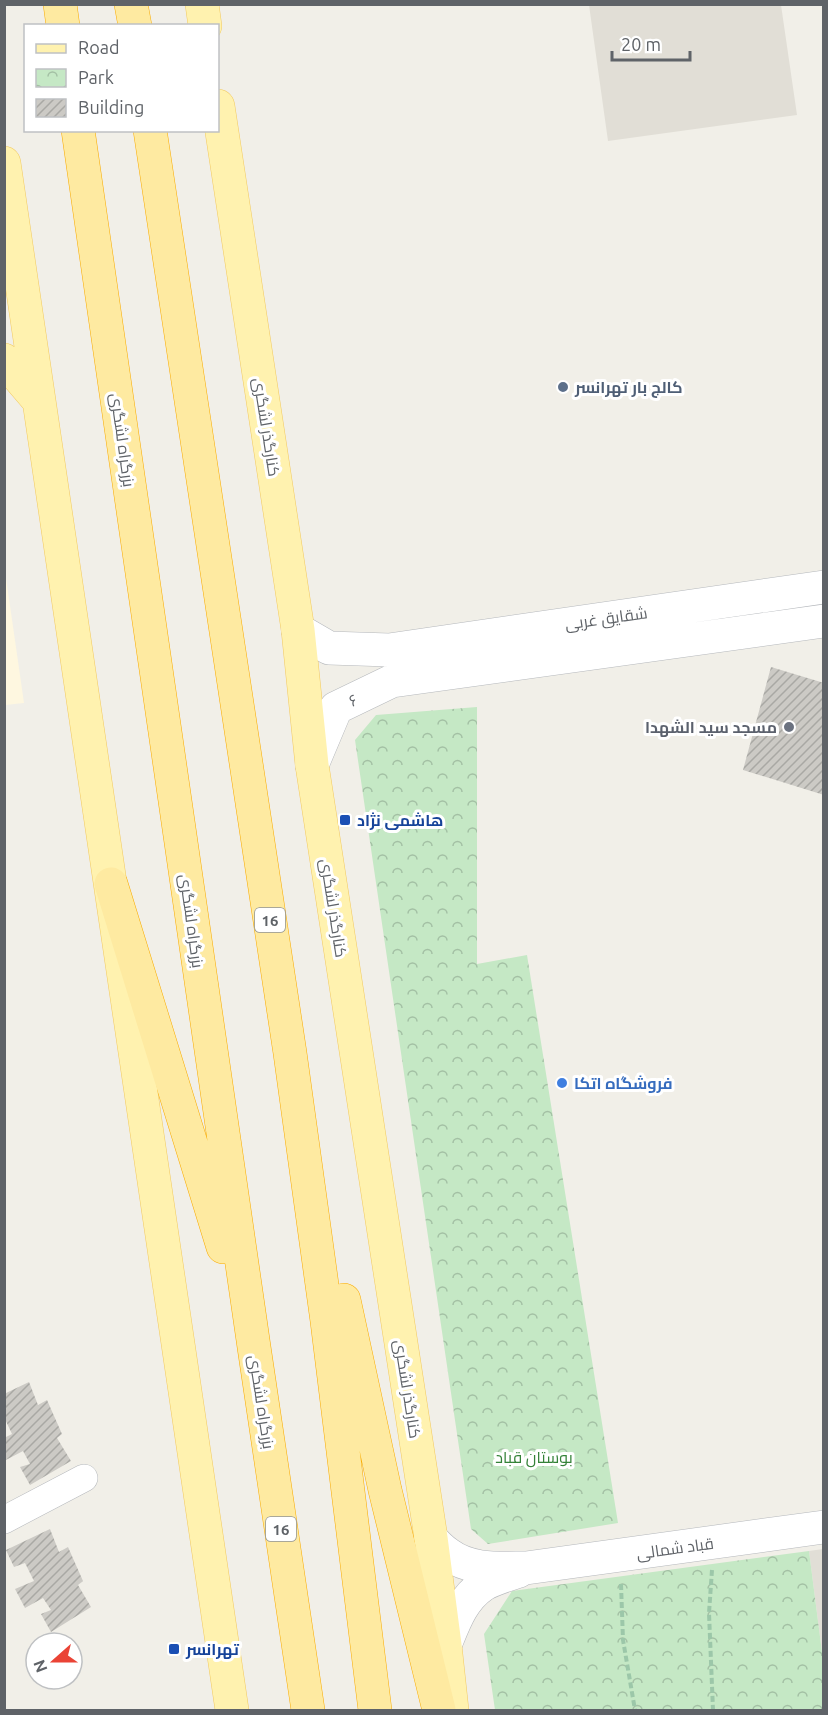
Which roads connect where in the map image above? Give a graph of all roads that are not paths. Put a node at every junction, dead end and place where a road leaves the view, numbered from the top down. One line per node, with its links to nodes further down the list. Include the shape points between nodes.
1 (60, 4): 5 (highway)
2 (131, 4): 6 (highway)
3 (139, 4): 7 (highway)
4 (202, 4): 8 (main road)
5 (63, 24)
6 (135, 24)
7 (140, 24)
8 (205, 24)
9 (219, 113): 19 (main road, کنارگذر لشگری)
10 (78, 132): 24 (highway, بزرگراه لشگری / 16)
11 (150, 132): 23 (highway, 16)
12 (4, 164): 14 (main road)
13 (4, 360): 14 (main road)
14 (39, 401): 22 (main road)
15 (824, 587): 16 (street, شقایق غربی)
16 (771, 595): 18 (street); 20 (street, شقایق غربی)
17 (824, 621): 18 (street, شقایق غربی)
18 (776, 628): 20 (street, شقایق غربی)
19 (298, 630): 20 (street, via 329,648); 21 (main road, کنارگذر لشگری)
20 (391, 666): 21 (street, ۶, via 336,708)
21 (312, 765): 28 (main road, کنارگذر لشگری)
22 (111, 884): 24 (highway); 31 (main road)
23 (290, 1053): 33 (highway, 16); 34 (highway, via 385,1490)
24 (254, 1347): 32 (highway, بزرگراه لشگری / 16)
25 (84, 1478): 26 (street)
26 (4, 1520)
27 (824, 1527): 29 (street, قباد شمالی)
28 (431, 1538): 29 (street, via 463,1563 486,1568); 30 (main road, کنارگذر لشگری)
29 (526, 1568): 30 (street, via 483,1585 471,1596 459,1611)
30 (445, 1645): 35 (main road, کنارگذر لشگری)
31 (232, 1710)
32 (308, 1710)
33 (375, 1710)
34 (440, 1710)
35 (452, 1710)

